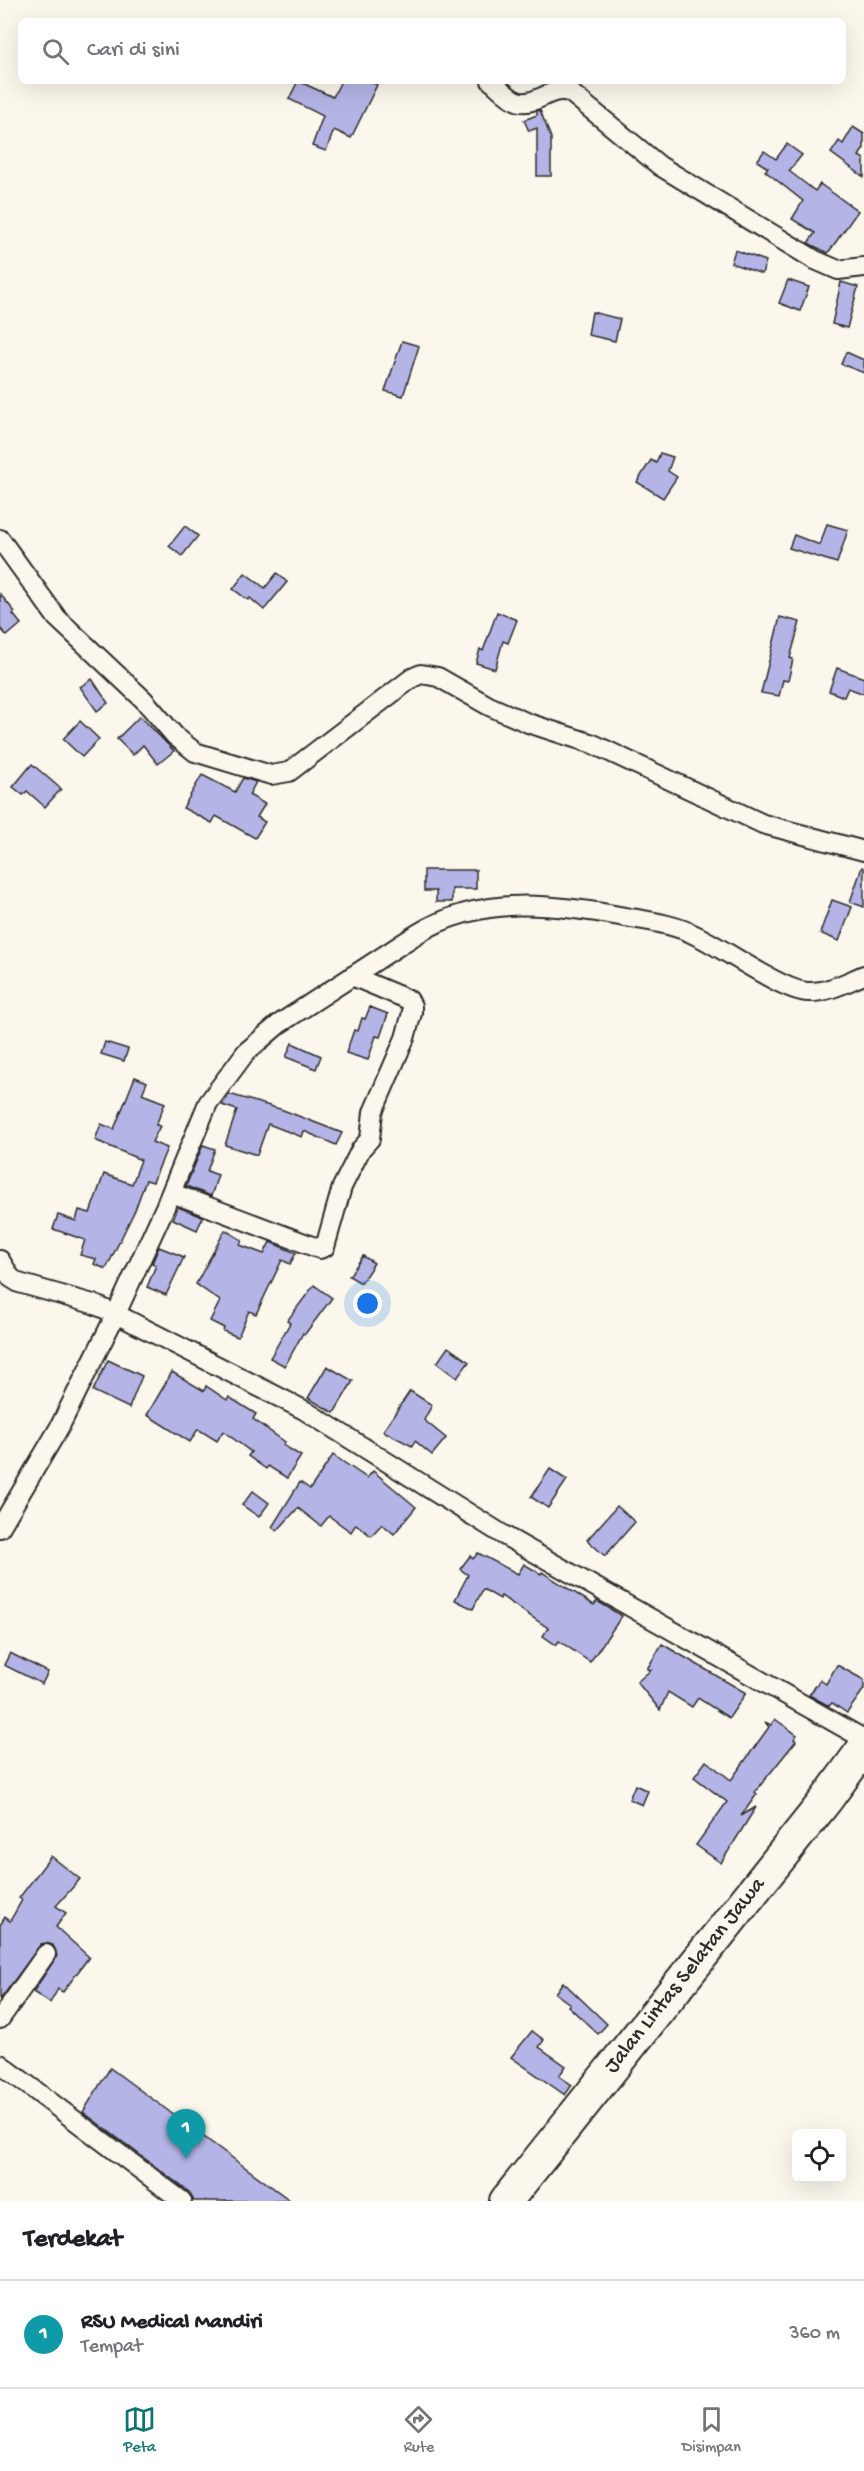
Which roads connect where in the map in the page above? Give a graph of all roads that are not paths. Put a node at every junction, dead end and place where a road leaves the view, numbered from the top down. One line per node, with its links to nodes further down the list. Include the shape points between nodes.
1 (495, 84): 2 (street, via 524,103 558,90 571,93 660,166 815,260 838,270)
2 (864, 267)
3 (0, 539): 4 (street, via 57,618 195,752 271,775 289,772 412,678 428,674 489,706 593,744 763,824)
4 (864, 851)
5 (864, 975): 6 (street, via 821,992 806,993 786,986 693,933 604,913 512,905 438,920)
6 (352, 976): 7 (street, via 279,1024 246,1052 208,1103); 7 (street, via 410,1000 412,1013 373,1112 370,1139 342,1187 325,1247 320,1250)
7 (171, 1193): 9 (street)
8 (0, 1260): 9 (street, via 11,1278 20,1283)
9 (116, 1314): 10 (street, via 59,1428); 11 (street, via 304,1410 505,1536)
10 (0, 1528)
11 (864, 1738)
12 (864, 1748): 17 (highway, Jalan Lintas Selatan Jawa)
13 (46, 1954): 14 (street)
14 (0, 2019)
15 (0, 2064): 16 (street)
16 (182, 2201)
17 (506, 2201)

